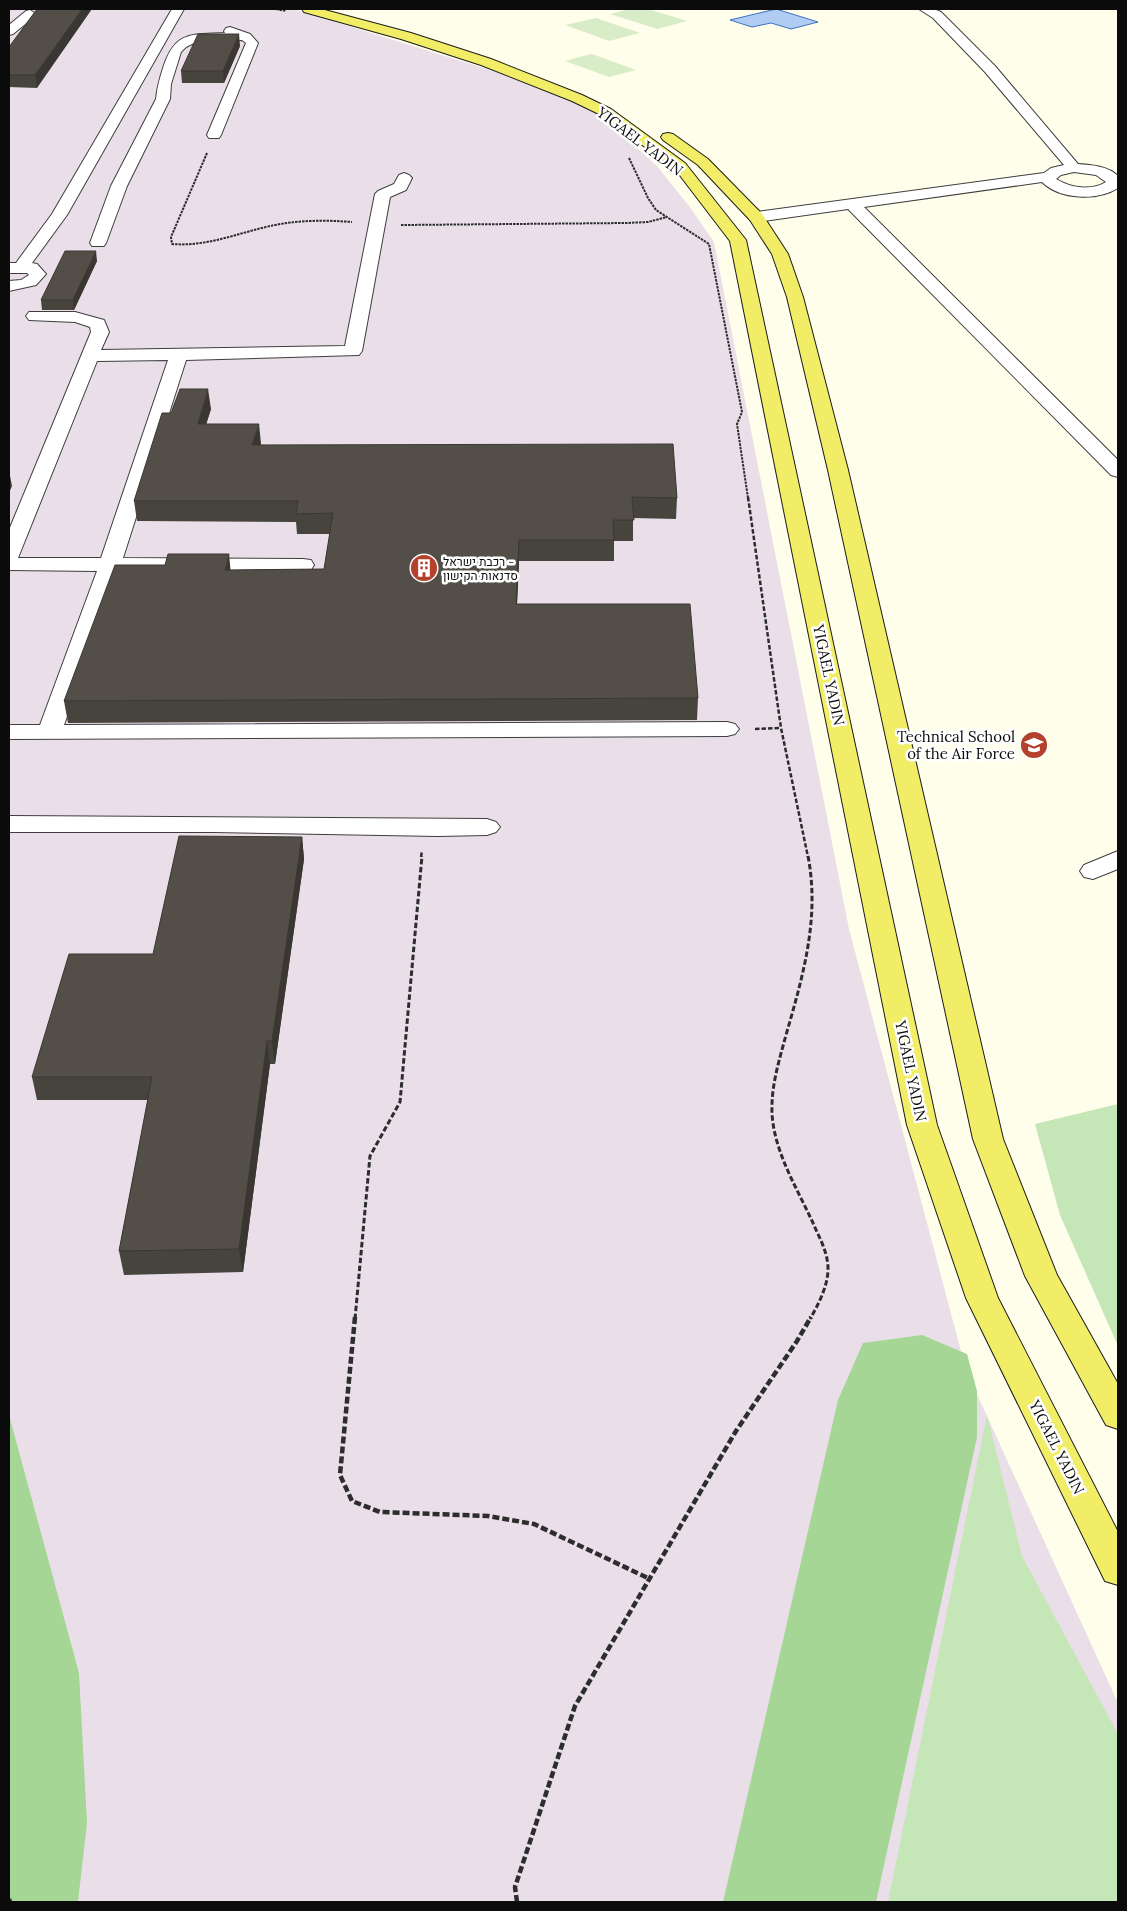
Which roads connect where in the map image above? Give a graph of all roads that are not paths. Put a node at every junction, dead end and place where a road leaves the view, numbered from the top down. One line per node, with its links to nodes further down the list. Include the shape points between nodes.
1 (178, 9): 6 (street)
2 (342, 9): 16 (main road, YIGAEL YADIN, via 496,54 628,108 703,162)
3 (925, 9): 10 (street, via 937,15 990,69)
4 (300, 11): 36 (main road, YIGAEL YADIN, via 406,36 486,62 606,112 680,166 738,240 922,1125 982,1298)
5 (30, 14): 7 (street)
6 (166, 29): 8 (street, via 222,30); 13 (street)
7 (9, 31)
8 (244, 36): 9 (street, via 252,43); 14 (street, via 192,39 175,51 164,84 164,99)
9 (214, 135)
10 (1074, 168): 11 (street, via 1056,171); 11 (street, via 1104,173 1111,176 1114,184 1103,190 1071,190 1054,185)
11 (1048, 177): 15 (street)
12 (404, 178): 21 (street, via 401,187 384,194 353,351)
13 (77, 184): 14 (street); 18 (street, via 49,230)
14 (119, 186): 17 (street)
15 (852, 204): 16 (street); 23 (street)
16 (756, 216): 35 (main road, YIGAEL YADIN, via 780,254 795,297 842,489 988,1139 1041,1276)
17 (98, 243)
18 (15, 267): 19 (street, via 35,270 38,276 30,282)
19 (9, 286)
20 (35, 316): 22 (street, via 72,316 98,324 100,332)
21 (179, 354): 22 (street); 26 (street)
22 (89, 356): 24 (street)
23 (1118, 471)
24 (9, 554)
25 (9, 564): 26 (street)
26 (110, 564): 27 (street); 30 (street)
27 (303, 565)
28 (727, 729): 30 (street)
29 (9, 732): 30 (street)
30 (50, 733)
31 (9, 824): 32 (street)
32 (487, 827)
33 (1118, 859): 34 (street)
34 (1093, 871)
35 (1118, 1415)
36 (1118, 1569)

